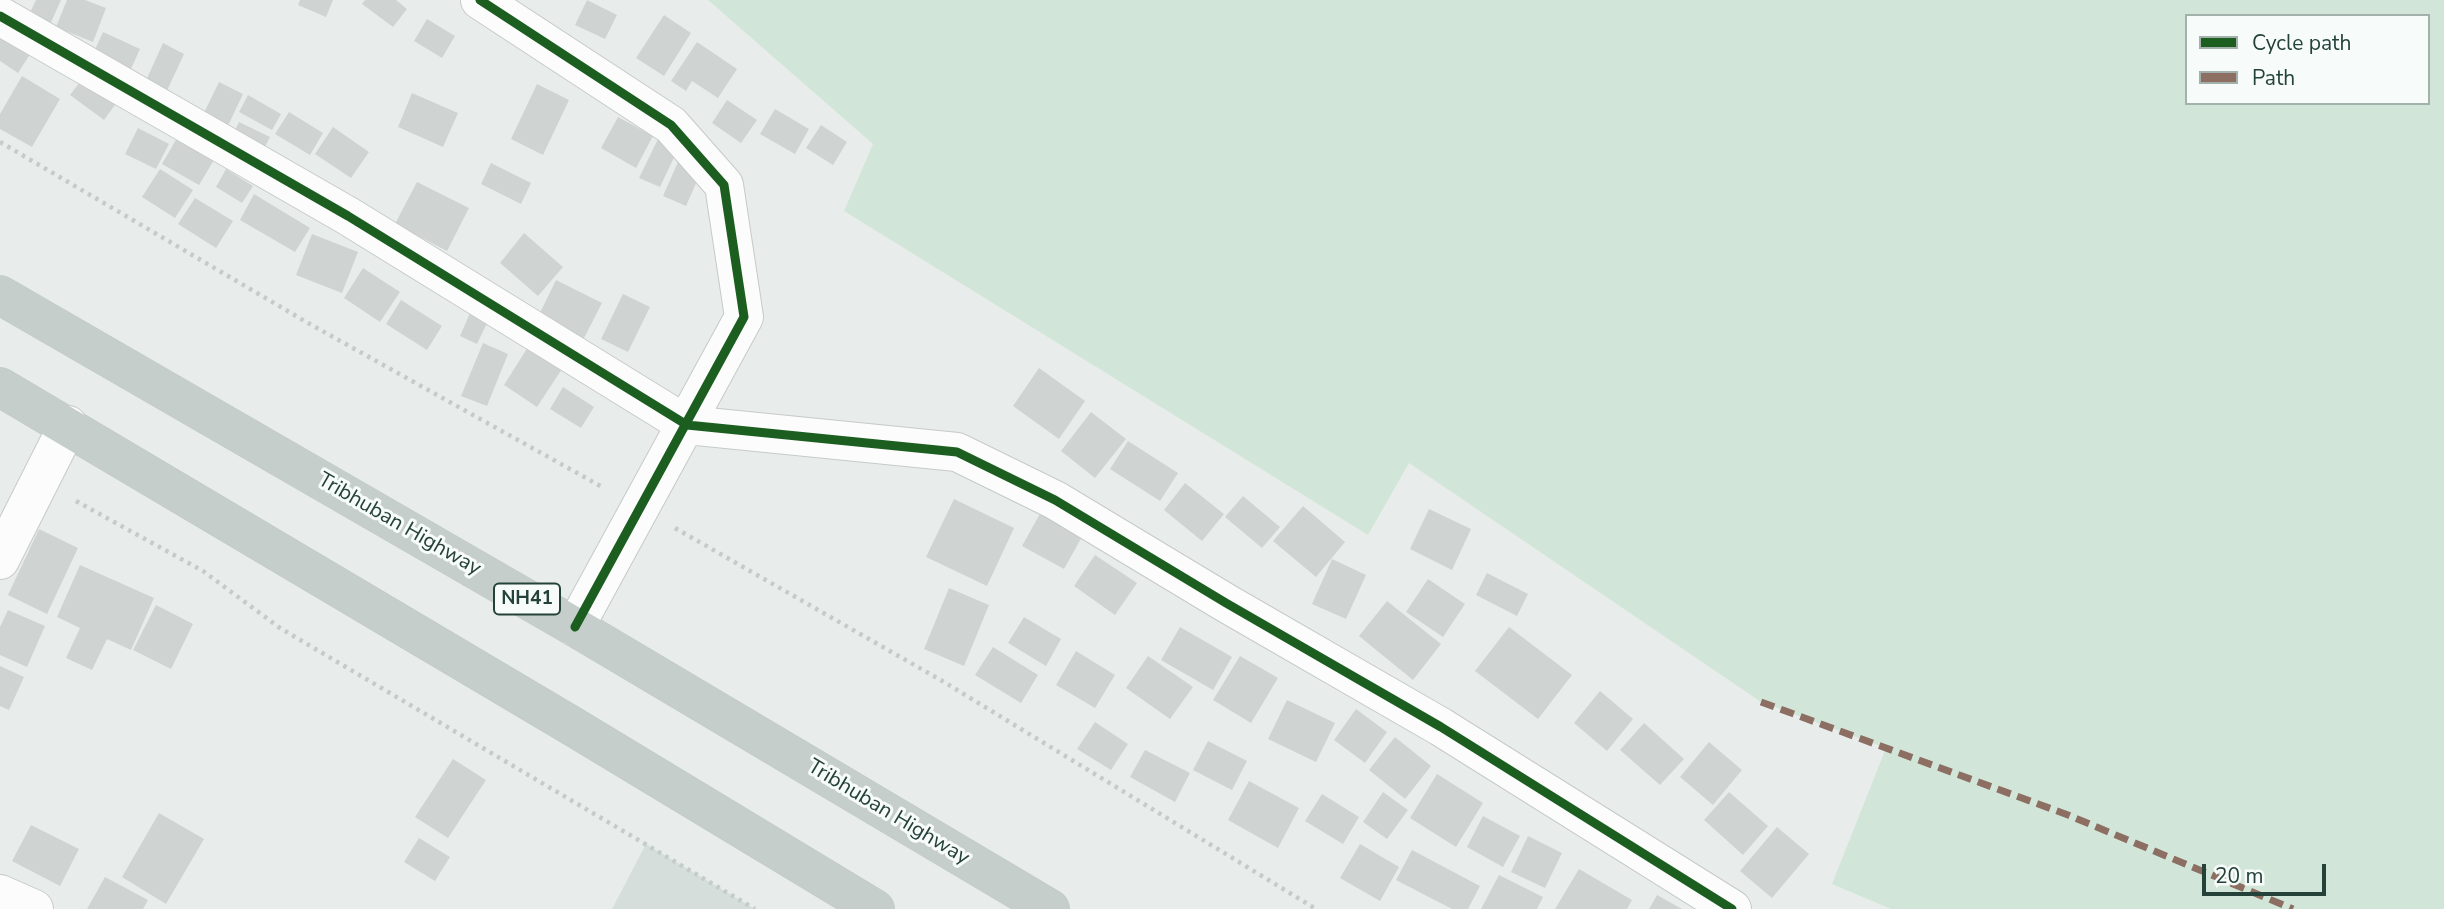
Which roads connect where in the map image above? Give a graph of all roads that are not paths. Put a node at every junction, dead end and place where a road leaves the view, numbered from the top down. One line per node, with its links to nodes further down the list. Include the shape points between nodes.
1 (480, 0): 6 (street, via 671,125 723,185 744,317)
2 (0, 16): 6 (street, via 348,216)
3 (0, 295): 8 (highway, Tribhuban Highway / NH41)
4 (0, 387): 5 (highway)
5 (68, 425): 7 (street); 11 (highway)
6 (687, 425): 8 (street); 13 (street, via 957,452 1055,500 1441,727)
7 (0, 560)
8 (575, 627): 12 (highway, Tribhuban Highway / NH41)
9 (0, 894): 10 (street)
10 (34, 909)
11 (875, 909)
12 (1050, 909)
13 (1732, 909)

